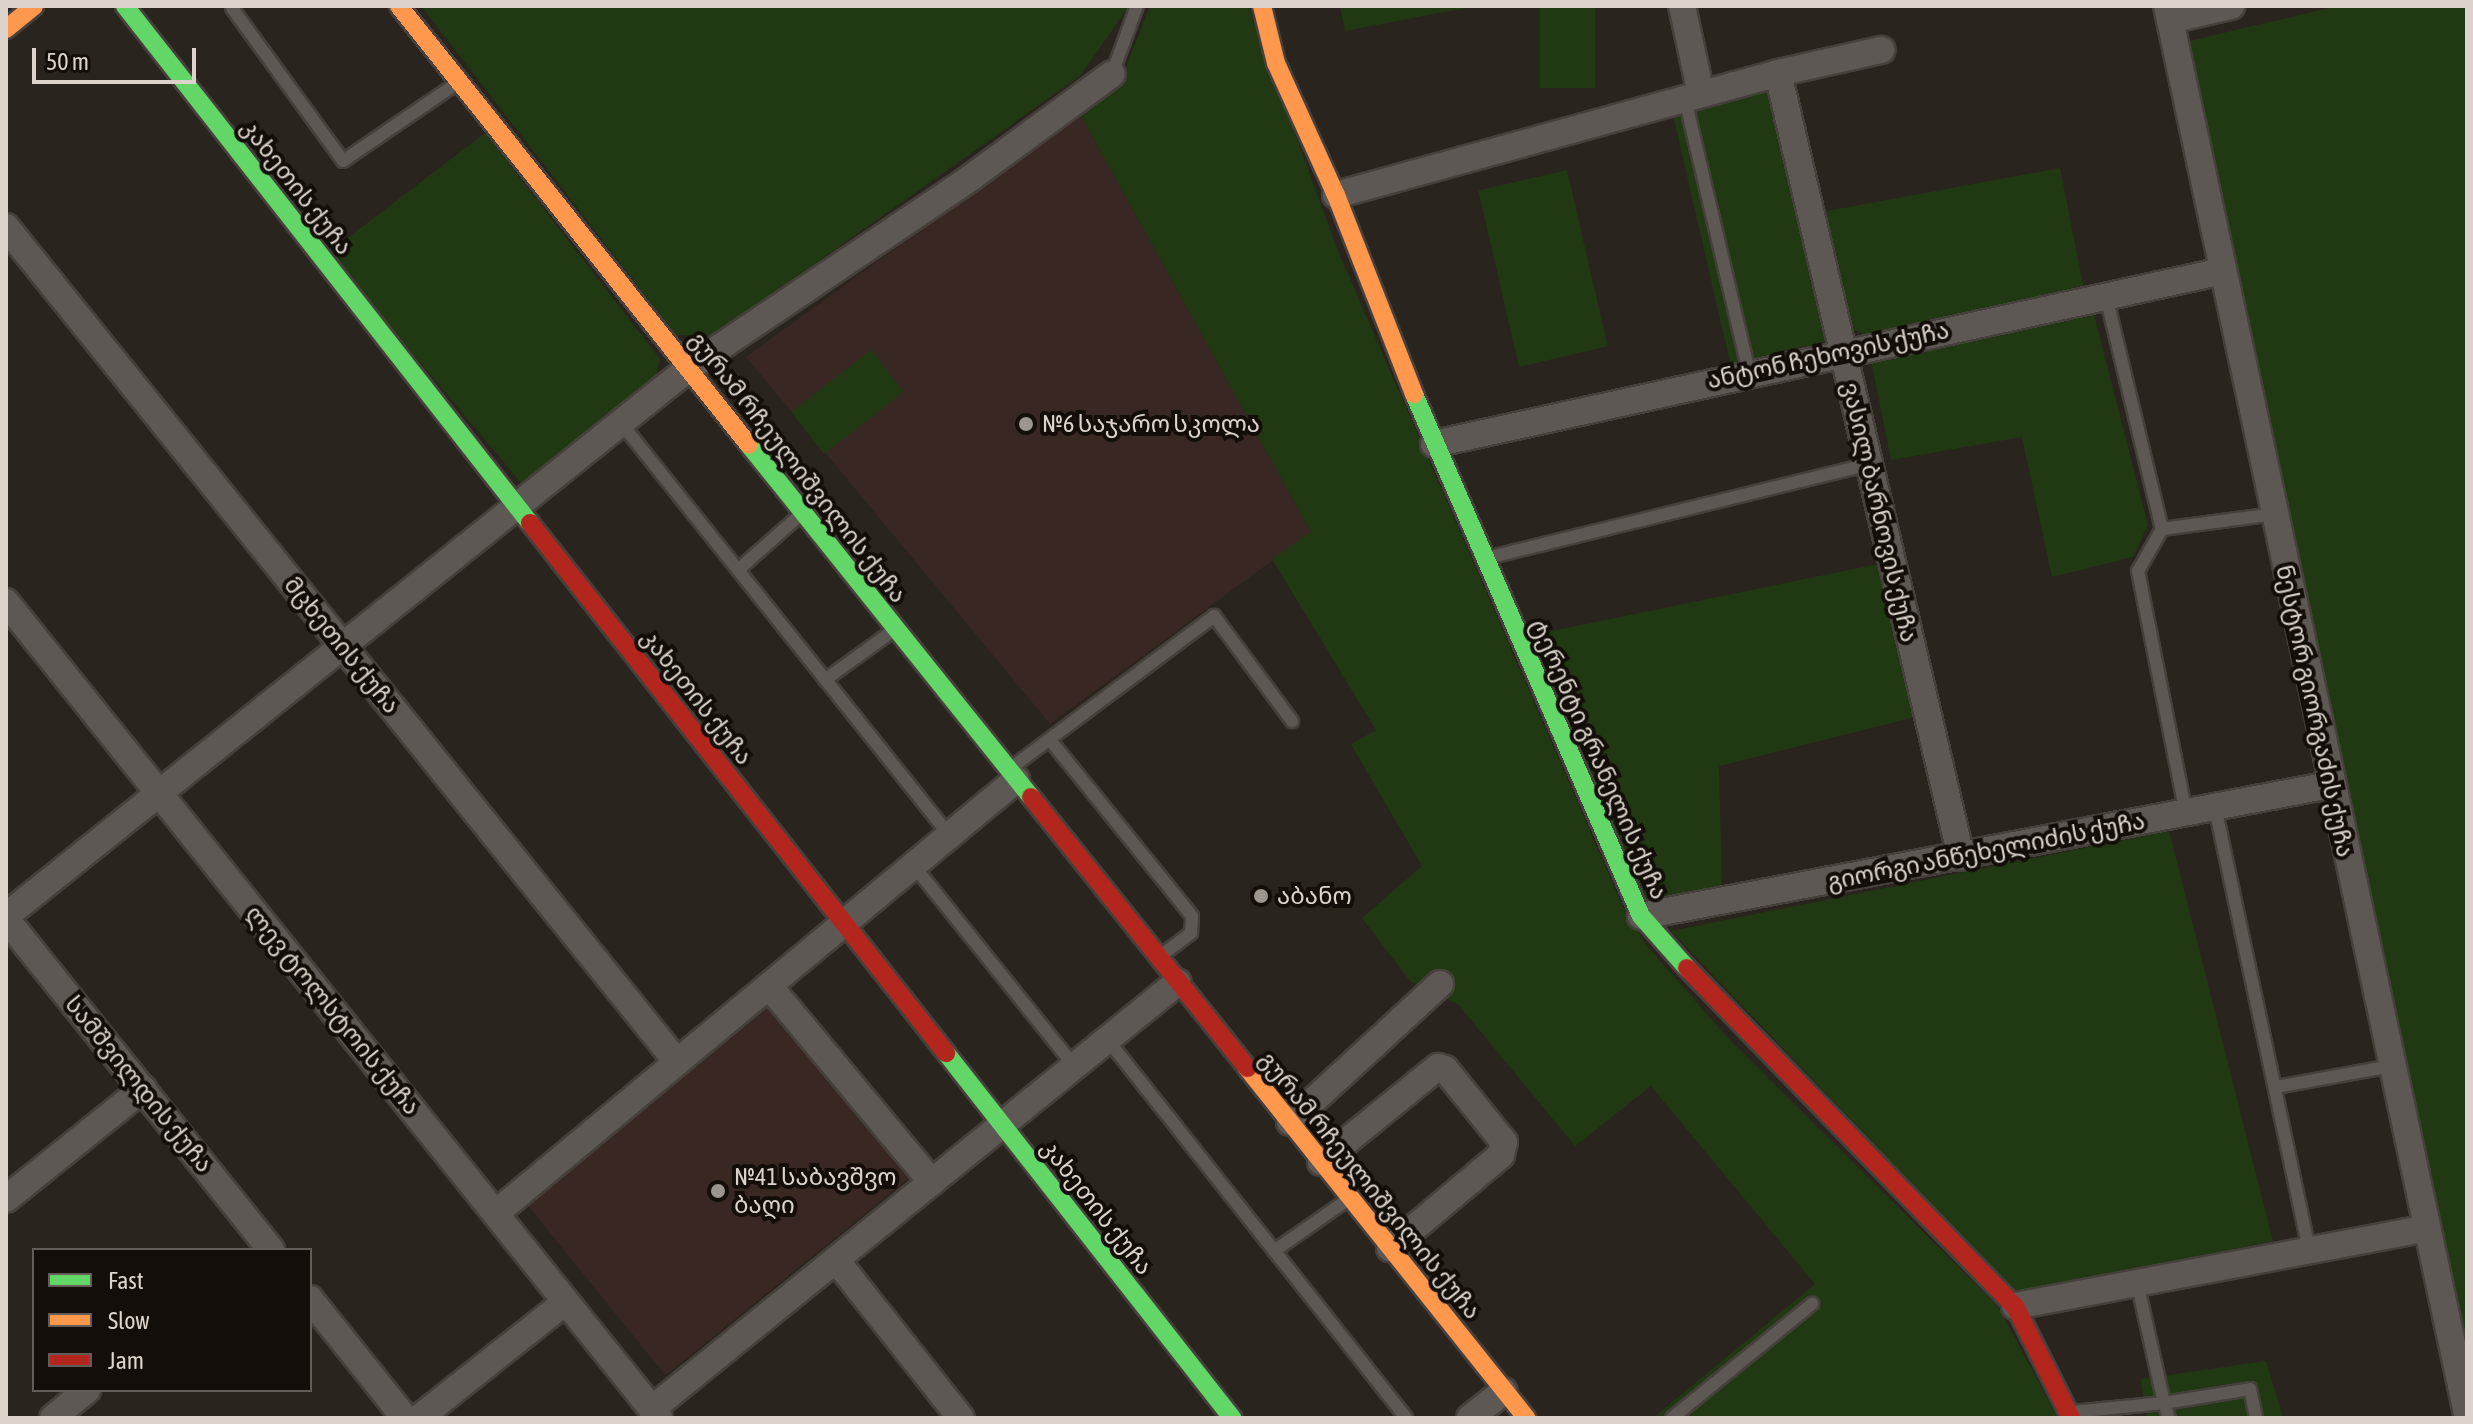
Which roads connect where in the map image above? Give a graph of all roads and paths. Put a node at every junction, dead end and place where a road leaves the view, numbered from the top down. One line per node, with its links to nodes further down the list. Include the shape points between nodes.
1 (34, 6): 10 (street)
2 (125, 6): 26 (street, კახეთის ქუჩა)
3 (399, 6): 14 (street, გურამ რჩეულიშვილის ქუჩა)
4 (1137, 6): 13 (lane)
5 (1262, 6): 16 (street, ტერენტი გრანელის ქუჩა, via 1276,63)
6 (1682, 6): 15 (street)
7 (2231, 6): 9 (street)
8 (232, 8): 14 (lane, via 343,161)
9 (2168, 13): 18 (street, ნესტორ გიორგაძის ქუჩა)
10 (6, 29)
11 (1881, 50): 12 (street)
12 (1778, 73): 15 (street); 20 (street, ვასილ ბარნოვის ქუჩა)
13 (1112, 74): 21 (street, via 969,179)
14 (459, 82): 21 (street, გურამ რჩეულიშვილის ქუჩა)
15 (1693, 96): 16 (street); 22 (lane)
16 (1336, 195): 24 (street, ტერენტი გრანელის ქუჩა)
17 (6, 227): 34 (street, მცხეთის ქუჩა)
18 (2223, 271): 19 (street, ანტონ ჩეხოვის ქუჩა); 28 (street, ნესტორ გიორგაძის ქუჩა)
19 (2106, 296): 20 (street, ანტონ ჩეხოვის ქუჩა); 29 (lane)
20 (1843, 352): 22 (street, ანტონ ჩეხოვის ქუჩა); 25 (street, ვასილ ბარნოვის ქუჩა)
21 (689, 368): 23 (street); 27 (street, გურამ რჩეულიშვილის ქუჩა)
22 (1749, 372): 24 (street, ანტონ ჩეხოვის ქუჩა)
23 (621, 423): 26 (street); 31 (lane)
24 (1434, 444): 30 (street, ტერენტი გრანელის ქუჩა)
25 (1869, 464): 30 (lane); 44 (street, ვასილ ბარნოვის ქუჩა)
26 (516, 506): 34 (street); 48 (street, კახეთის ქუჩა)
27 (803, 512): 31 (lane); 33 (street, გურამ რჩეულიშვილის ქუჩა)
28 (2274, 514): 29 (lane); 39 (street, ნესტორ გიორგაძის ქუჩა)
29 (2162, 529): 42 (lane, via 2138,571)
30 (1484, 559): 46 (street, ტერენტი გრანელის ქუჩა)
31 (738, 570): 35 (lane)
32 (6, 602): 40 (street, ლევ ტოლსტოის ქუჩა)
33 (896, 629): 35 (lane); 38 (street, გურამ რჩეულიშვილის ქუჩა)
34 (344, 647): 40 (street); 54 (street, მცხეთის ქუჩა)
35 (825, 680): 43 (lane)
36 (1292, 721): 37 (lane, via 1214,616)
37 (1050, 740): 38 (lane); 49 (lane, via 1192,916 1191,933)
38 (1012, 775): 43 (street); 49 (street, გურამ რჩეულიშვილის ქუჩა)
39 (2330, 785): 41 (street, გიორგი ანწეხელიძის ქუჩა); 56 (street, ნესტორ გიორგაძის ქუჩა)
40 (161, 796): 47 (street); 65 (street, ლევ ტოლსტოის ქუჩა)
41 (2215, 807): 42 (street, გიორგი ანწეხელიძის ქუჩა); 57 (lane)
42 (2186, 813): 44 (street, გიორგი ანწეხელიძის ქუჩა)
43 (950, 836): 45 (street)
44 (1961, 857): 46 (street, გიორგი ანწეხელიძის ქუჩა)
45 (914, 866): 48 (street); 55 (lane)
46 (1641, 916): 76 (street, ტერენტი გრანელის ქუჩა, via 1708,992)
47 (6, 917): 58 (street, სამშვილდის ქუჩა)
48 (843, 922): 52 (street); 60 (street, კახეთის ქუჩა)
49 (1159, 958): 50 (street, გურამ რჩეულიშვილის ქუჩა)
50 (1178, 982): 53 (street); 59 (street, გურამ რჩეულიშვილის ქუჩა)
51 (1440, 984): 59 (street)
52 (769, 986): 54 (street); 62 (street)
53 (1107, 1039): 55 (street); 70 (lane)
54 (677, 1062): 65 (street)
55 (1074, 1066): 60 (street)
56 (2391, 1066): 57 (lane); 66 (street, ნესტორ გიორგაძის ქუჩა)
57 (2276, 1087): 69 (lane)
58 (143, 1089): 64 (street); 68 (street, სამშვილდის ქუჩა)
59 (1290, 1122): 61 (street, გურამ რჩეულიშვილის ქუჩა)
60 (1001, 1124): 62 (street); 87 (street, კახეთის ქუჩა)
61 (1326, 1157): 63 (street, გურამ რჩეულიშვილის ქუჩა); 67 (street); 67 (street, via 1430,1071 1445,1069 1506,1148)
62 (932, 1182): 71 (street)
63 (1350, 1198): 67 (street, გურამ რჩეულიშვილის ქუჩა); 70 (lane)
64 (6, 1199)
65 (496, 1213): 74 (street, ლევ ტოლსტოის ქუჩა)
66 (2426, 1228): 69 (street); 81 (street, ნესტორ გიორგაძის ქუჩა)
67 (1396, 1243): 77 (street, გურამ რჩეულიშვილის ქუჩა)
68 (266, 1248)
69 (2309, 1250): 72 (street)
70 (1274, 1251): 88 (lane)
71 (836, 1260): 80 (street); 86 (street)
72 (2137, 1282): 76 (street); 79 (lane)
73 (312, 1302): 84 (street)
74 (564, 1303): 80 (street, ლევ ტოლსტოის ქუჩა); 85 (street)
75 (1812, 1304): 91 (lane)
76 (2015, 1306): 82 (street, ტერენტი გრანელის ქუჩა)
77 (1504, 1391): 89 (street); 90 (street, გურამ რჩეულიშვილის ქუჩა)
78 (85, 1392): 83 (street)
79 (2164, 1403): 82 (lane); 92 (lane); 93 (lane, via 2250,1389)
80 (656, 1414)
81 (2467, 1414)
82 (2070, 1415)
83 (53, 1418)
84 (405, 1418)
85 (419, 1418)
86 (961, 1418)
87 (1232, 1418)
88 (1406, 1418)
89 (1470, 1418)
90 (1526, 1418)
91 (1672, 1418)
92 (2169, 1418)
93 (2256, 1418)

